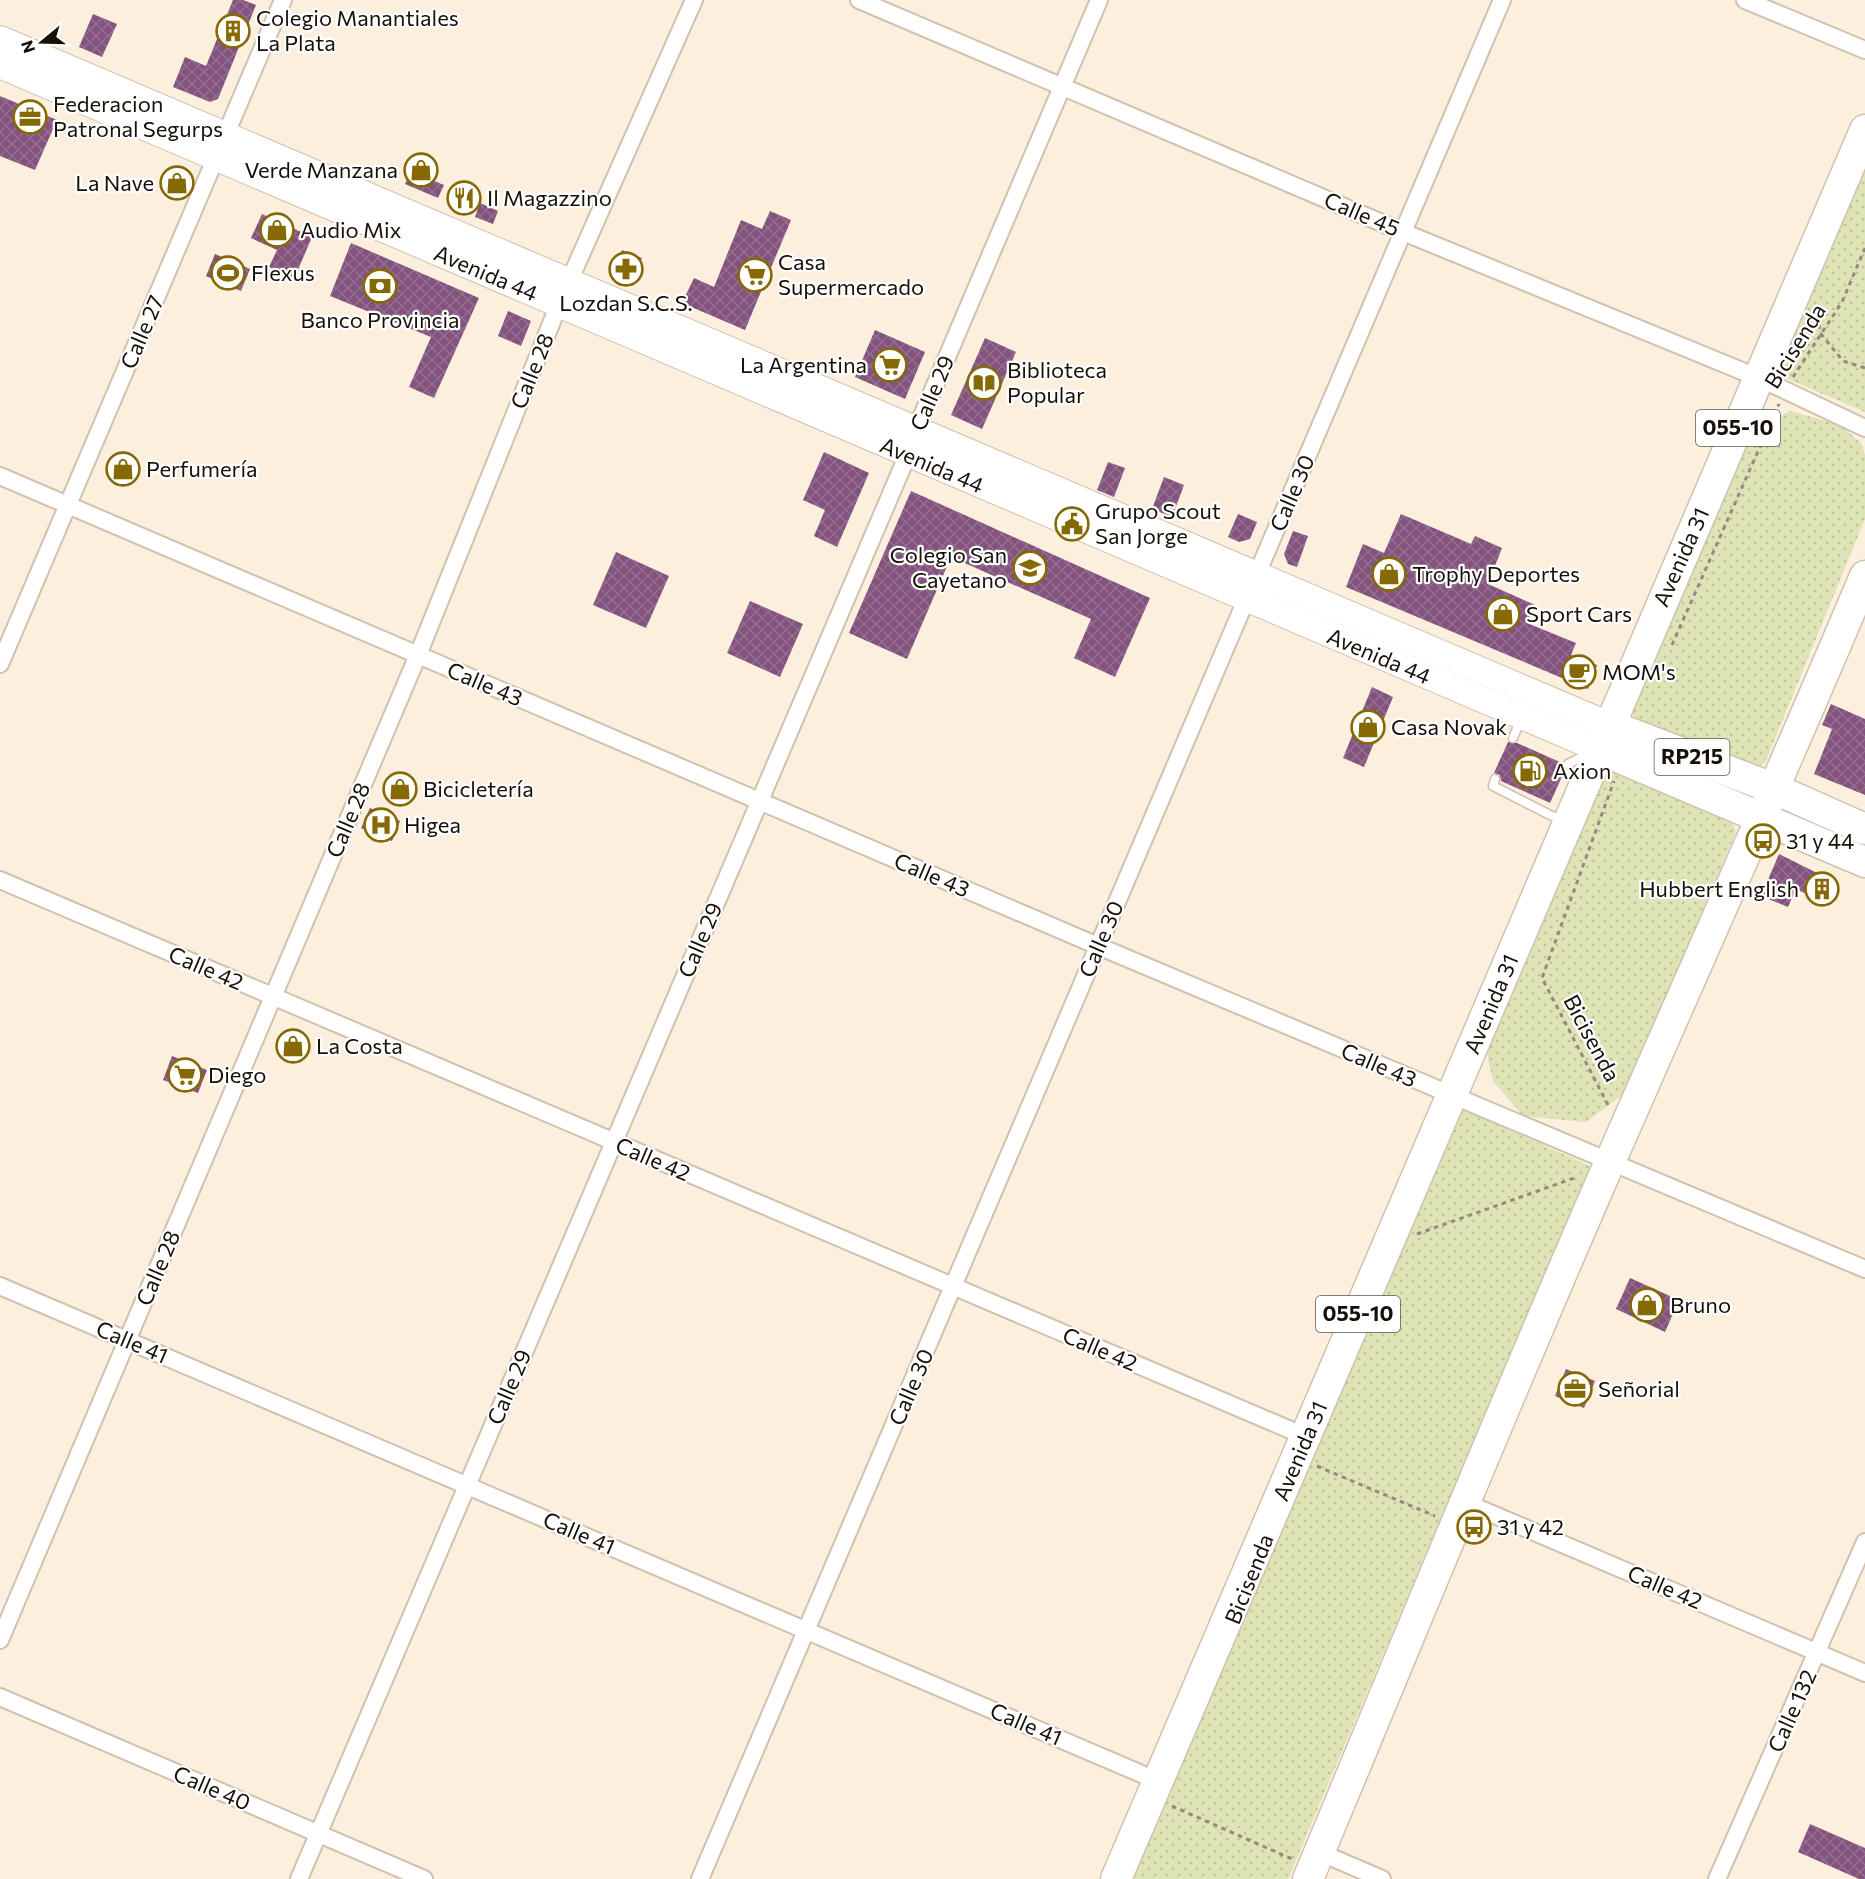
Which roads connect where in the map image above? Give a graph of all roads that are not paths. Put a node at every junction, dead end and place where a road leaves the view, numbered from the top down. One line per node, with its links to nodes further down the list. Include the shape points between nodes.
1 (284, 0): 12 (street, Calle 27)
2 (694, 0): 15 (street, Calle 28)
3 (859, 0): 10 (street, Calle 45)
4 (1099, 0): 10 (street, Calle 29)
5 (1502, 0): 14 (street, Calle 30)
6 (1745, 0): 8 (street)
7 (0, 39): 12 (main road, Avenida 44)
8 (1865, 50)
9 (0, 65): 13 (main road, Avenida 44)
10 (1062, 87): 14 (street, Calle 45); 18 (street, Calle 29)
11 (1865, 130): 16 (highway, Avenida 31 / 055-10)
12 (226, 135): 13 (street, Calle 27); 15 (main road, Avenida 44)
13 (216, 159): 15 (main road, Avenida 44); 21 (street, Calle 27)
14 (1403, 232): 16 (street, Calle 45); 22 (street, Calle 30)
15 (564, 292): 18 (main road, Avenida 44); 19 (main road, Avenida 44); 25 (street, Calle 28)
16 (1772, 384): 17 (street, Calle 45); 27 (highway, Avenida 31 / 055-10)
17 (1865, 428)
18 (916, 429): 19 (street, Calle 29); 22 (main road, Avenida 44)
19 (908, 454): 24 (main road, Avenida 44); 31 (street, Calle 29)
20 (0, 476): 21 (street, Calle 43)
21 (68, 505): 25 (street, Calle 43); 26 (street, Calle 27)
22 (1257, 575): 24 (street, Calle 30); 27 (main road, Avenida 44)
23 (1865, 576): 30 (highway)
24 (1247, 600): 27 (main road, Avenida 44, via 1518,727); 37 (street, Calle 30)
25 (418, 655): 31 (street, Calle 43); 38 (street, Calle 28)
26 (0, 664)
27 (1610, 744): 28 (lane); 30 (highway, Avenida 44 / RP215); 32 (highway, Avenida 44 / RP215); 33 (highway, Avenida 31 / 055-10)
28 (1568, 764)
29 (1496, 780): 33 (lane, via 1493,786 1534,802)
30 (1775, 789): 32 (highway); 34 (highway, Avenida 44 / RP215)
31 (760, 801): 37 (street, Calle 43); 40 (street, Calle 29)
32 (1762, 818): 35 (highway, Avenida 44 / RP215); 41 (highway)
33 (1568, 824): 39 (highway, Avenida 31 / 055-10)
34 (1865, 829)
35 (1865, 862)
36 (0, 880): 38 (street, Calle 42)
37 (1098, 946): 39 (street, Calle 43); 44 (street, Calle 30)
38 (273, 996): 40 (street, Calle 42); 45 (street, Calle 28)
39 (1452, 1096): 41 (street, Calle 43); 46 (highway, Avenida 31 / 055-10)
40 (614, 1142): 44 (street, Calle 42); 47 (street, Calle 29)
41 (1599, 1156): 42 (street, Calle 43); 48 (highway)
42 (1865, 1269)
43 (0, 1286): 45 (street, Calle 41)
44 (953, 1286): 46 (street, Calle 42); 50 (street, Calle 30)
45 (127, 1340): 47 (street, Calle 41); 51 (street, Calle 28)
46 (1302, 1447): 55 (highway, Avenida 31 / 055-10)
47 (467, 1485): 50 (street, Calle 41); 56 (street, Calle 29)
48 (1460, 1513): 52 (street, Calle 42); 57 (highway)
49 (1865, 1542): 52 (street, Calle 132)
50 (806, 1630): 55 (street, Calle 41); 60 (street, Calle 30)
51 (0, 1640)
52 (1818, 1652): 53 (street, Calle 42); 63 (street, Calle 132)
53 (1865, 1673)
54 (0, 1697): 56 (street, Calle 40)
55 (1165, 1799): 61 (highway, Avenida 31 / 055-10)
56 (318, 1834): 58 (street, Calle 29); 59 (street, Calle 40)
57 (1313, 1866): 62 (street)
58 (298, 1879)
59 (424, 1879)
60 (700, 1879)
61 (1116, 1879)
62 (1382, 1879)
63 (1717, 1879)

